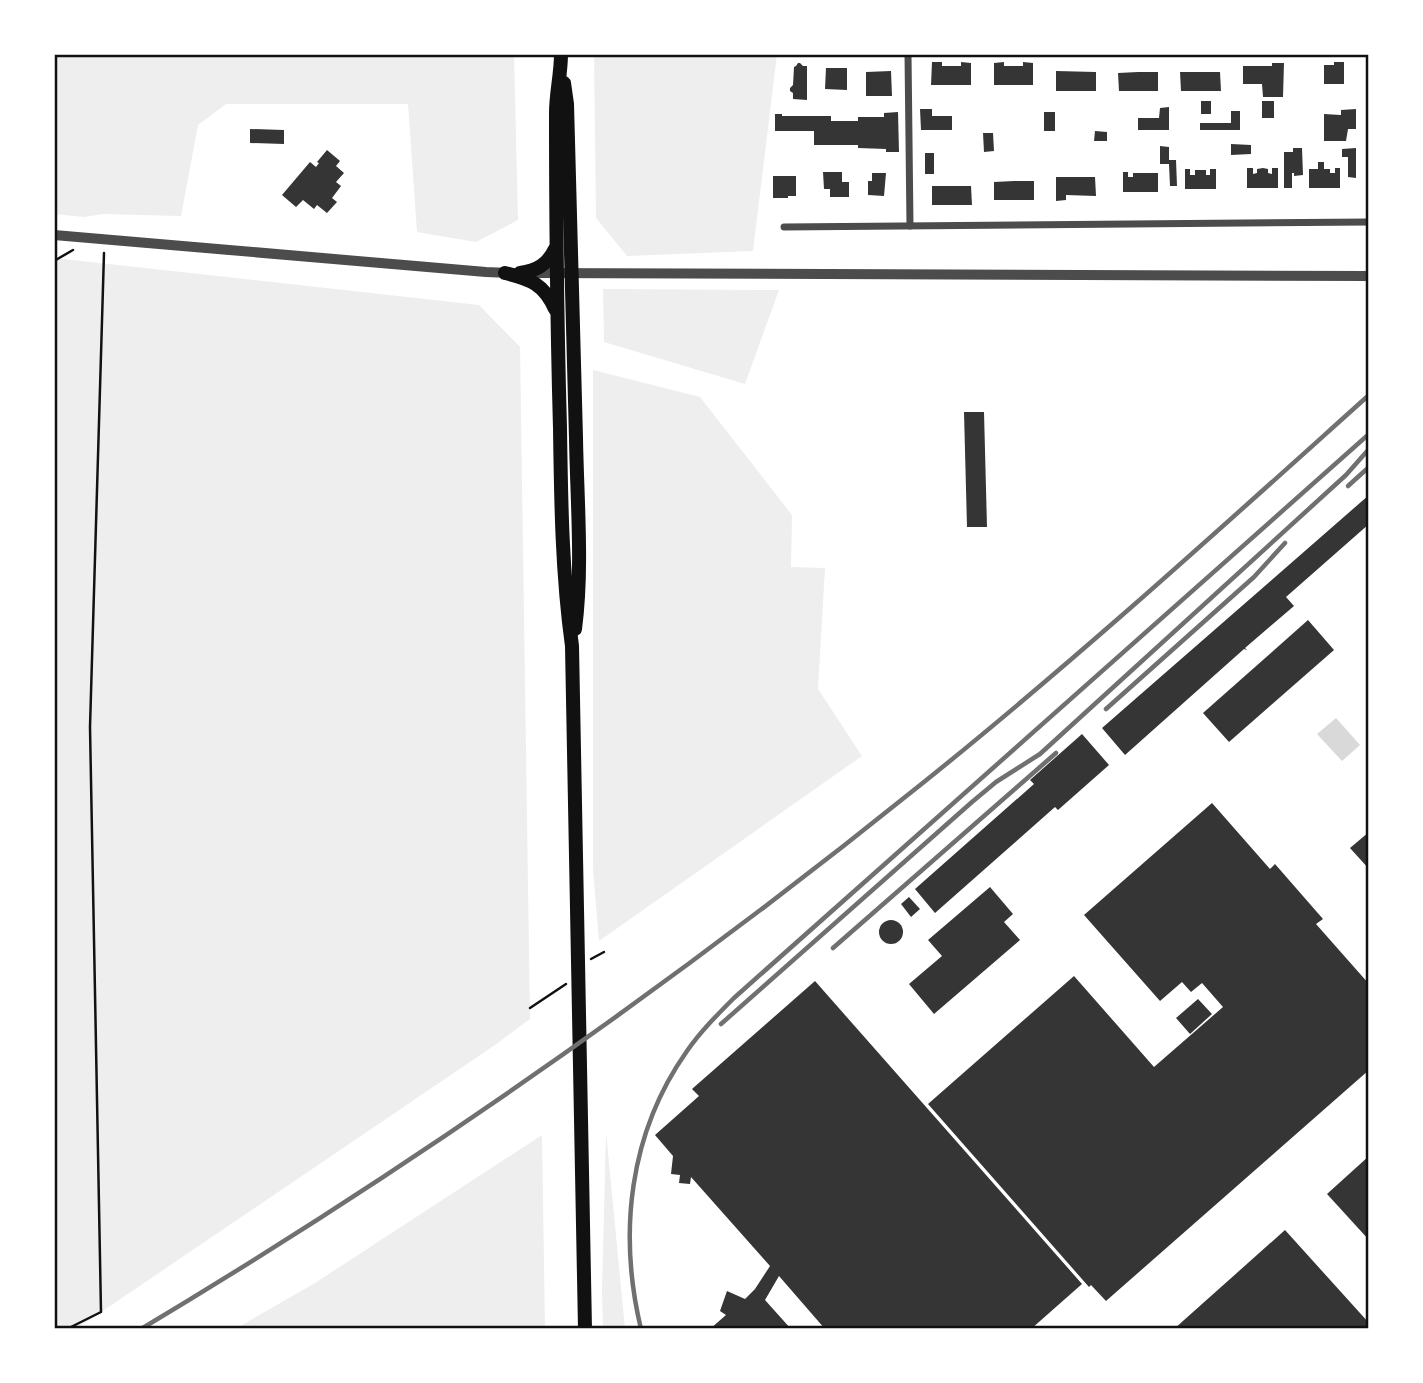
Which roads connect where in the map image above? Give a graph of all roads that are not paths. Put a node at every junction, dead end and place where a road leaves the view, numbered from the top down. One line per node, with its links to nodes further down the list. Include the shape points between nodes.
1 (908, 54): 4 (street)
2 (561, 61): 7 (highway, via 556,103); 10 (highway, via 568,104)
3 (1369, 222): 4 (street)
4 (910, 226): 5 (street)
5 (784, 227)
6 (54, 235): 8 (street)
7 (556, 244): 8 (highway, via 544,265); 9 (highway)
8 (512, 273): 9 (street); 12 (highway, via 542,288)
9 (556, 274): 10 (street); 12 (highway)
10 (573, 274): 11 (street); 13 (highway, via 578,605)
11 (1369, 276)
12 (557, 318): 13 (highway, via 562,526)
13 (572, 646): 14 (highway)
14 (585, 1329)

